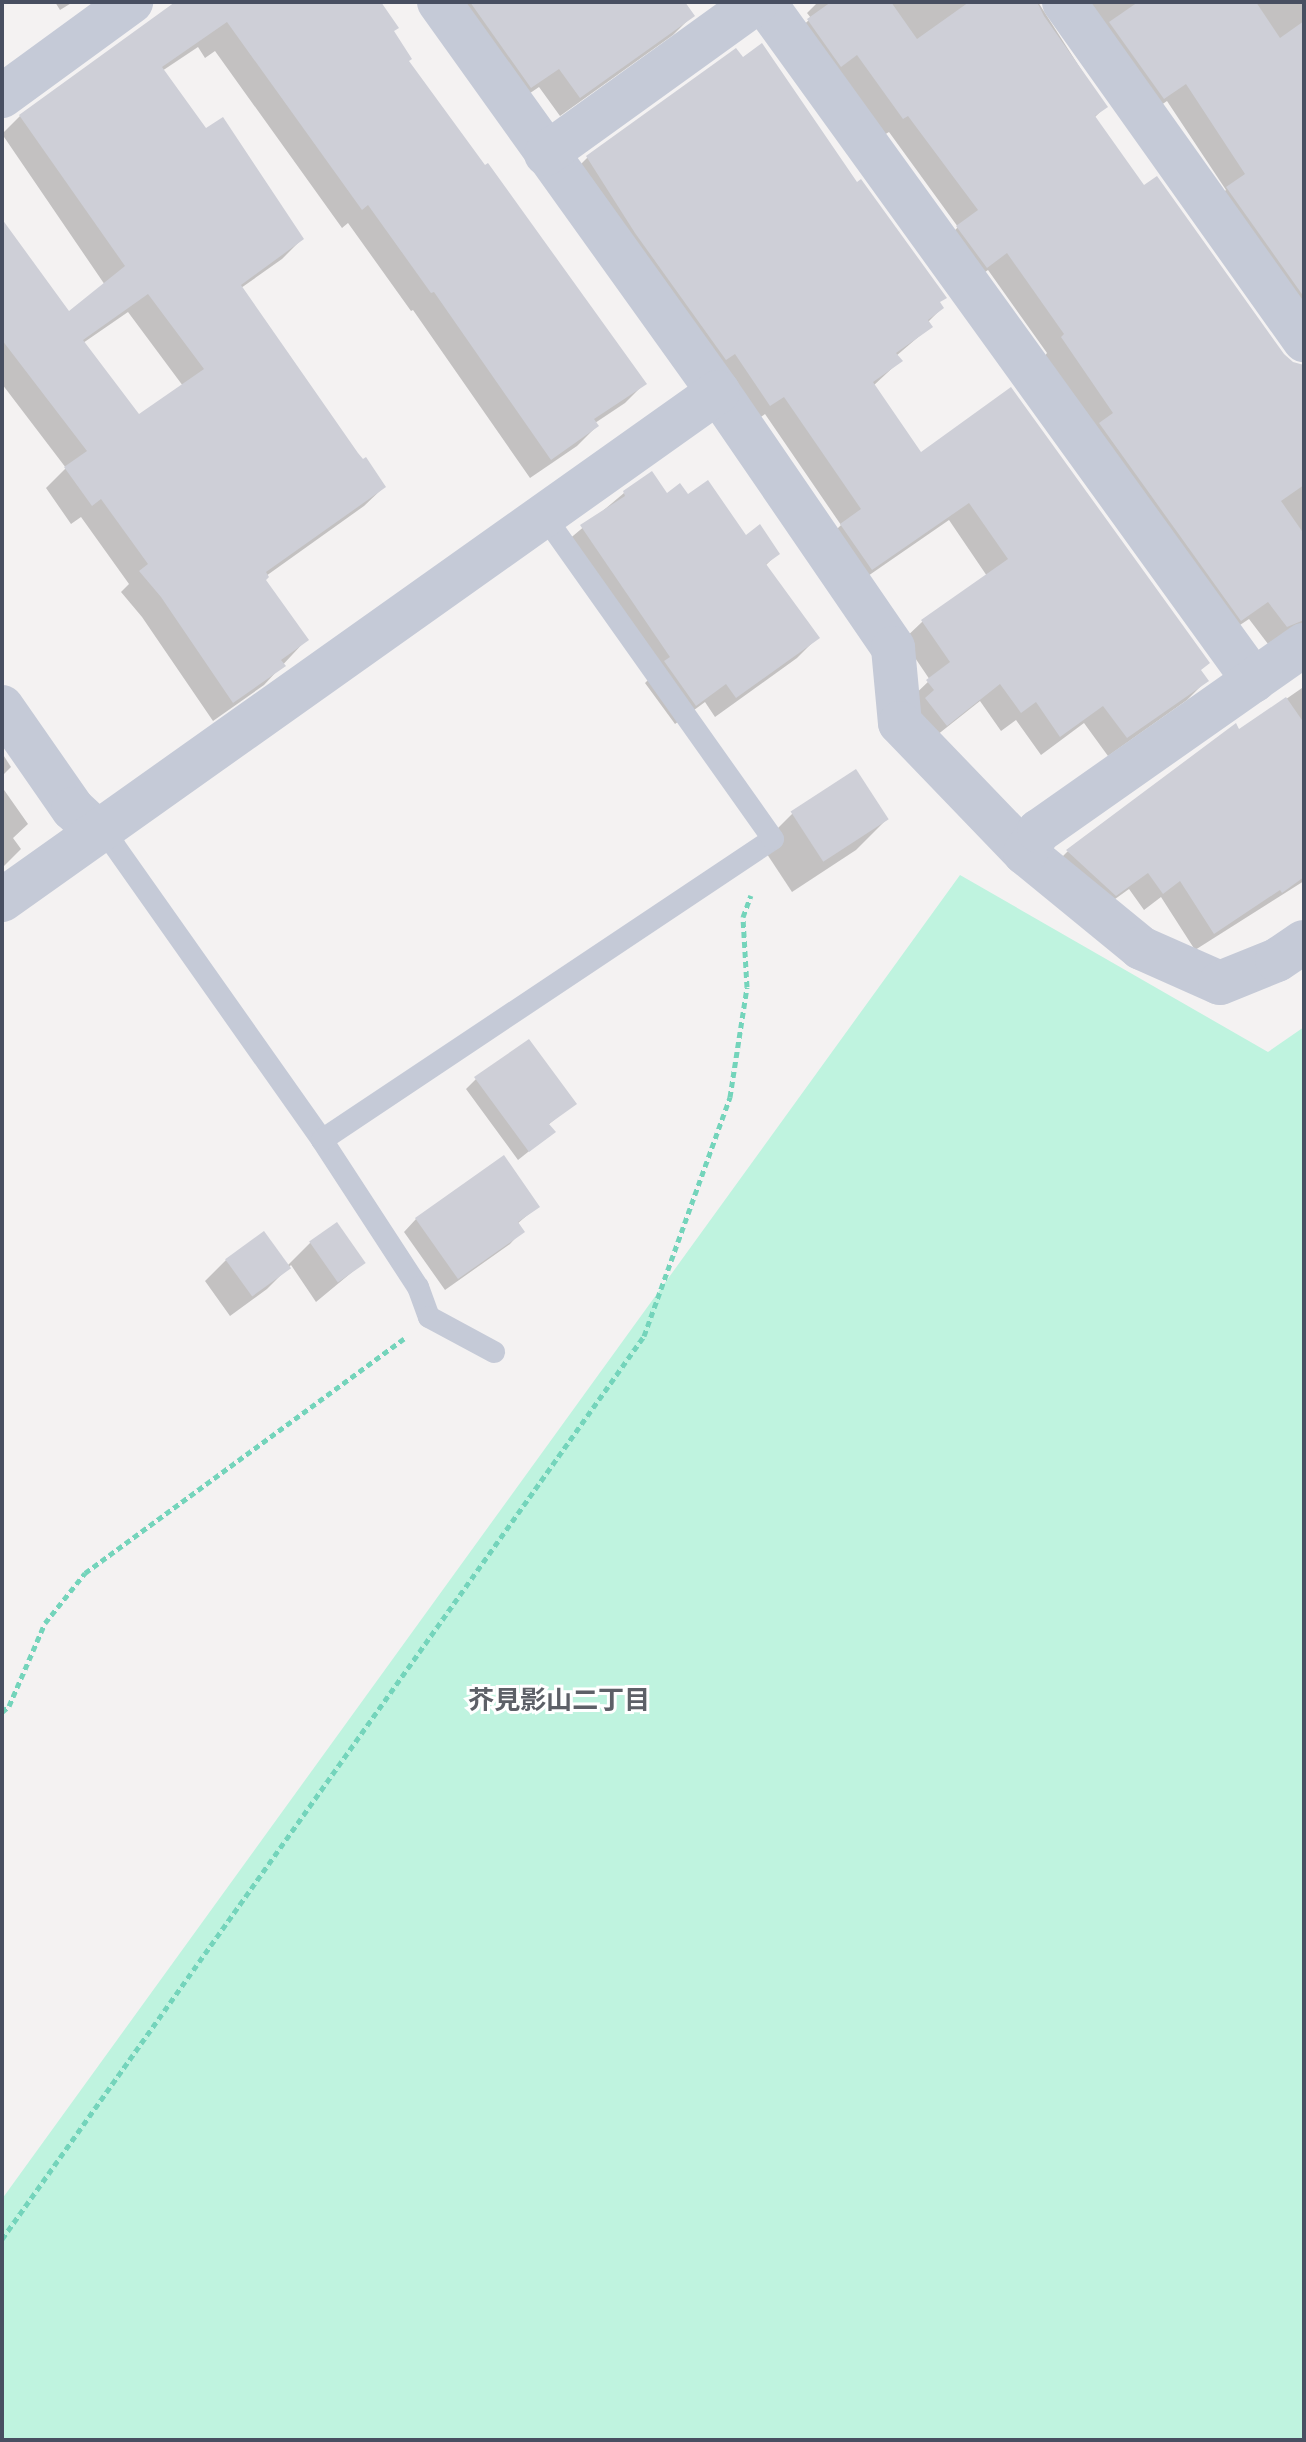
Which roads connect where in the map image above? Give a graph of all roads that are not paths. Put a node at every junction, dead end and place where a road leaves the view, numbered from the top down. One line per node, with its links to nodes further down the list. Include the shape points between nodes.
1 (131, 2): 5 (street)
2 (439, 2): 6 (street)
3 (1064, 2): 7 (street)
4 (753, 4): 6 (street); 11 (street)
5 (2, 96)
6 (546, 154): 8 (street)
7 (1304, 340)
8 (718, 392): 9 (street); 14 (street, via 893,648 900,723)
9 (545, 517): 13 (street); 17 (lane, via 773,839)
10 (1304, 645): 11 (street)
11 (1254, 681): 14 (street, via 1039,831)
12 (2, 707): 13 (street, via 73,809)
13 (98, 832): 15 (street); 17 (lane, via 114,845)
14 (1025, 853): 16 (street, via 1141,948 1220,983 1277,960)
15 (2, 900)
16 (1304, 942)
17 (322, 1140): 18 (lane, via 418,1287 429,1317)
18 (494, 1352)

